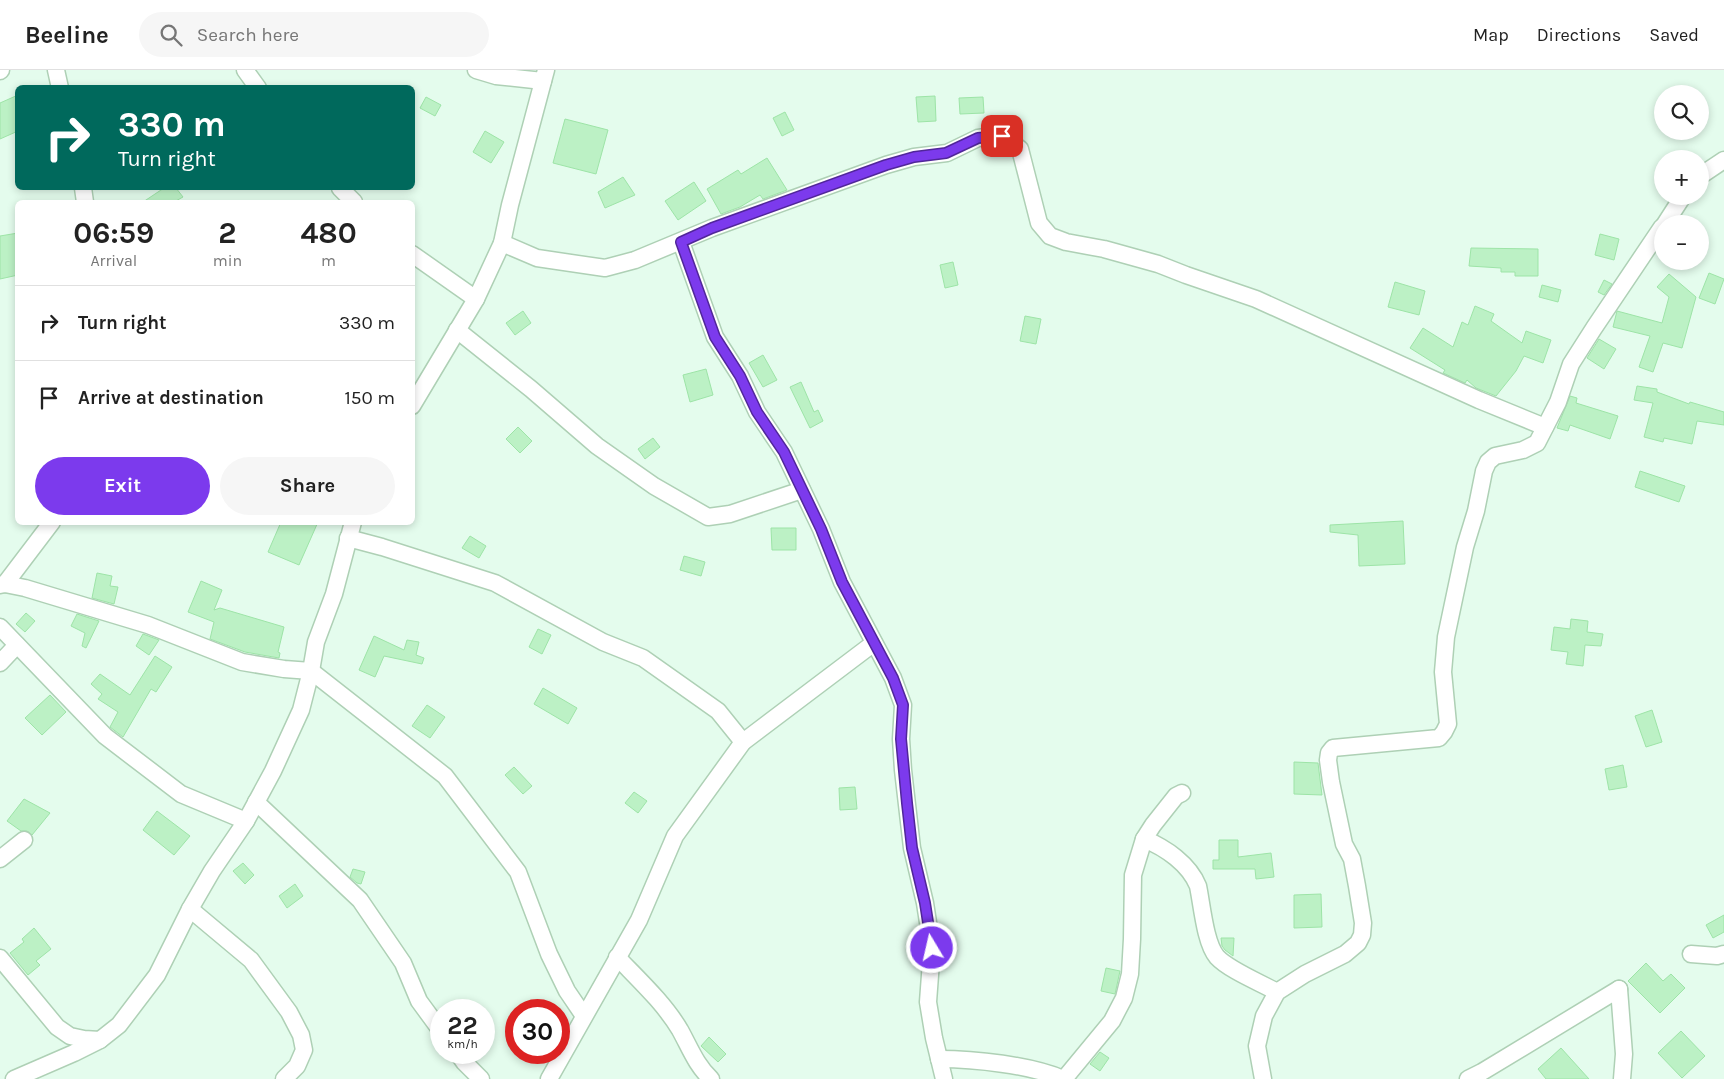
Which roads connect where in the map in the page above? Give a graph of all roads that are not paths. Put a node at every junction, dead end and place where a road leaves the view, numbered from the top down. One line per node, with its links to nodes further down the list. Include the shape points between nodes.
1 (56, 70): 5 (street)
2 (246, 70): 6 (street)
3 (476, 70): 4 (street, via 496,76)
4 (544, 75): 13 (street)
5 (59, 85)
6 (256, 85)
7 (1724, 160): 8 (street)
8 (1709, 170)
9 (342, 190): 10 (street)
10 (352, 200)
11 (1654, 239): 18 (street, via 1571,364)
12 (681, 242): 13 (street, via 605,268 537,258); 18 (street, via 886,165 946,153 978,138 1002,136 1020,149 1039,223 1050,236 1158,264 1256,299); 19 (street, via 715,337 740,376 757,412 784,452)
13 (502, 243): 15 (street)
14 (415, 256): 15 (street)
15 (476, 300): 16 (street)
16 (457, 330): 17 (street); 19 (street, via 597,446 654,486 708,517 730,514)
17 (415, 401)
18 (1545, 427): 41 (street, via 1537,443 1523,450 1495,456 1484,471 1446,637 1442,672 1448,724 1444,732 1439,738 1340,747 1329,753 1344,844 1352,859 1358,886 1362,936 1345,954)
19 (802, 490): 25 (street, via 842,582)
20 (50, 525): 23 (street)
21 (352, 525): 22 (street)
22 (348, 538): 28 (street, via 334,594 316,642); 29 (street, via 495,583 603,642 643,658 718,711)
23 (3, 585): 28 (street, via 25,588 148,625 242,662)
24 (0, 627): 26 (street)
25 (874, 643): 29 (street); 45 (street, via 903,705 903,770 912,848 932,948 928,1002)
26 (17, 646): 27 (street); 32 (street, via 105,736 181,794)
27 (0, 663)
28 (311, 671): 31 (street, via 301,710); 43 (street, via 445,776 518,872 549,954 567,991)
29 (743, 742): 39 (street, via 675,836 639,920)
30 (1182, 792): 33 (street, via 1152,825)
31 (256, 802): 32 (street); 42 (street, via 360,900 404,963 419,1000)
32 (246, 821): 36 (street)
33 (1144, 839): 41 (street, via 1159,845 1186,867 1195,880 1216,956); 53 (street, via 1133,875 1130,974 1124,998 1112,1021)
34 (24, 840): 35 (street)
35 (0, 859)
36 (190, 908): 44 (street, via 157,975 120,1025); 48 (street, via 250,960 289,1012 301,1035 304,1050 297,1066)
37 (1691, 954): 38 (street)
38 (1724, 954)
39 (618, 957): 43 (street); 51 (street, via 666,1010 702,1070)
40 (0, 958): 44 (street, via 56,1028 70,1036)
41 (1277, 992): 54 (street, via 1264,1016 1257,1046)
42 (430, 1016)
43 (584, 1016): 50 (street)
44 (100, 1040): 47 (street)
45 (939, 1059): 52 (street); 53 (street, via 990,1062)
46 (466, 1064): 49 (street)
47 (14, 1079)
48 (284, 1079)
49 (481, 1079)
50 (549, 1079)
51 (711, 1079)
52 (944, 1079)
53 (1064, 1079)
54 (1263, 1079)
55 (1468, 1079): 56 (street, via 1619,989 1624,1054)
56 (1622, 1079)

